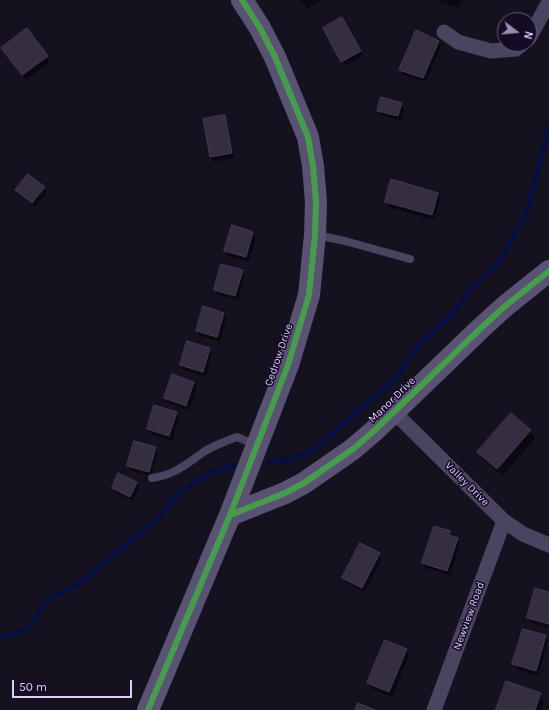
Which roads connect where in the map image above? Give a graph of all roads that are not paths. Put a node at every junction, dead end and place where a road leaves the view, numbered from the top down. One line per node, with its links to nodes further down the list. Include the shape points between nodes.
1 (242, 0): 6 (street, Cedrow Drive, via 275,57 308,137 316,202)
2 (549, 2): 3 (street)
3 (544, 23)
4 (444, 32): 5 (street, via 458,42)
5 (497, 51)
6 (315, 235): 7 (lane); 10 (street, Cedrow Drive, via 309,295 288,365)
7 (410, 259)
8 (549, 271): 9 (street, Manor Drive, via 485,324)
9 (394, 412): 12 (street, Manor Drive, via 353,449 304,483); 13 (street, Valley Drive)
10 (257, 445): 11 (lane, via 237,437 206,451 180,469 162,477); 12 (street, Cedrow Drive)
11 (152, 478)
12 (230, 515): 15 (street, Cedrow Drive)
13 (504, 521): 14 (street, Valley Drive, via 523,534); 16 (street, Newview Road)
14 (549, 545)
15 (148, 710)
16 (434, 710)

